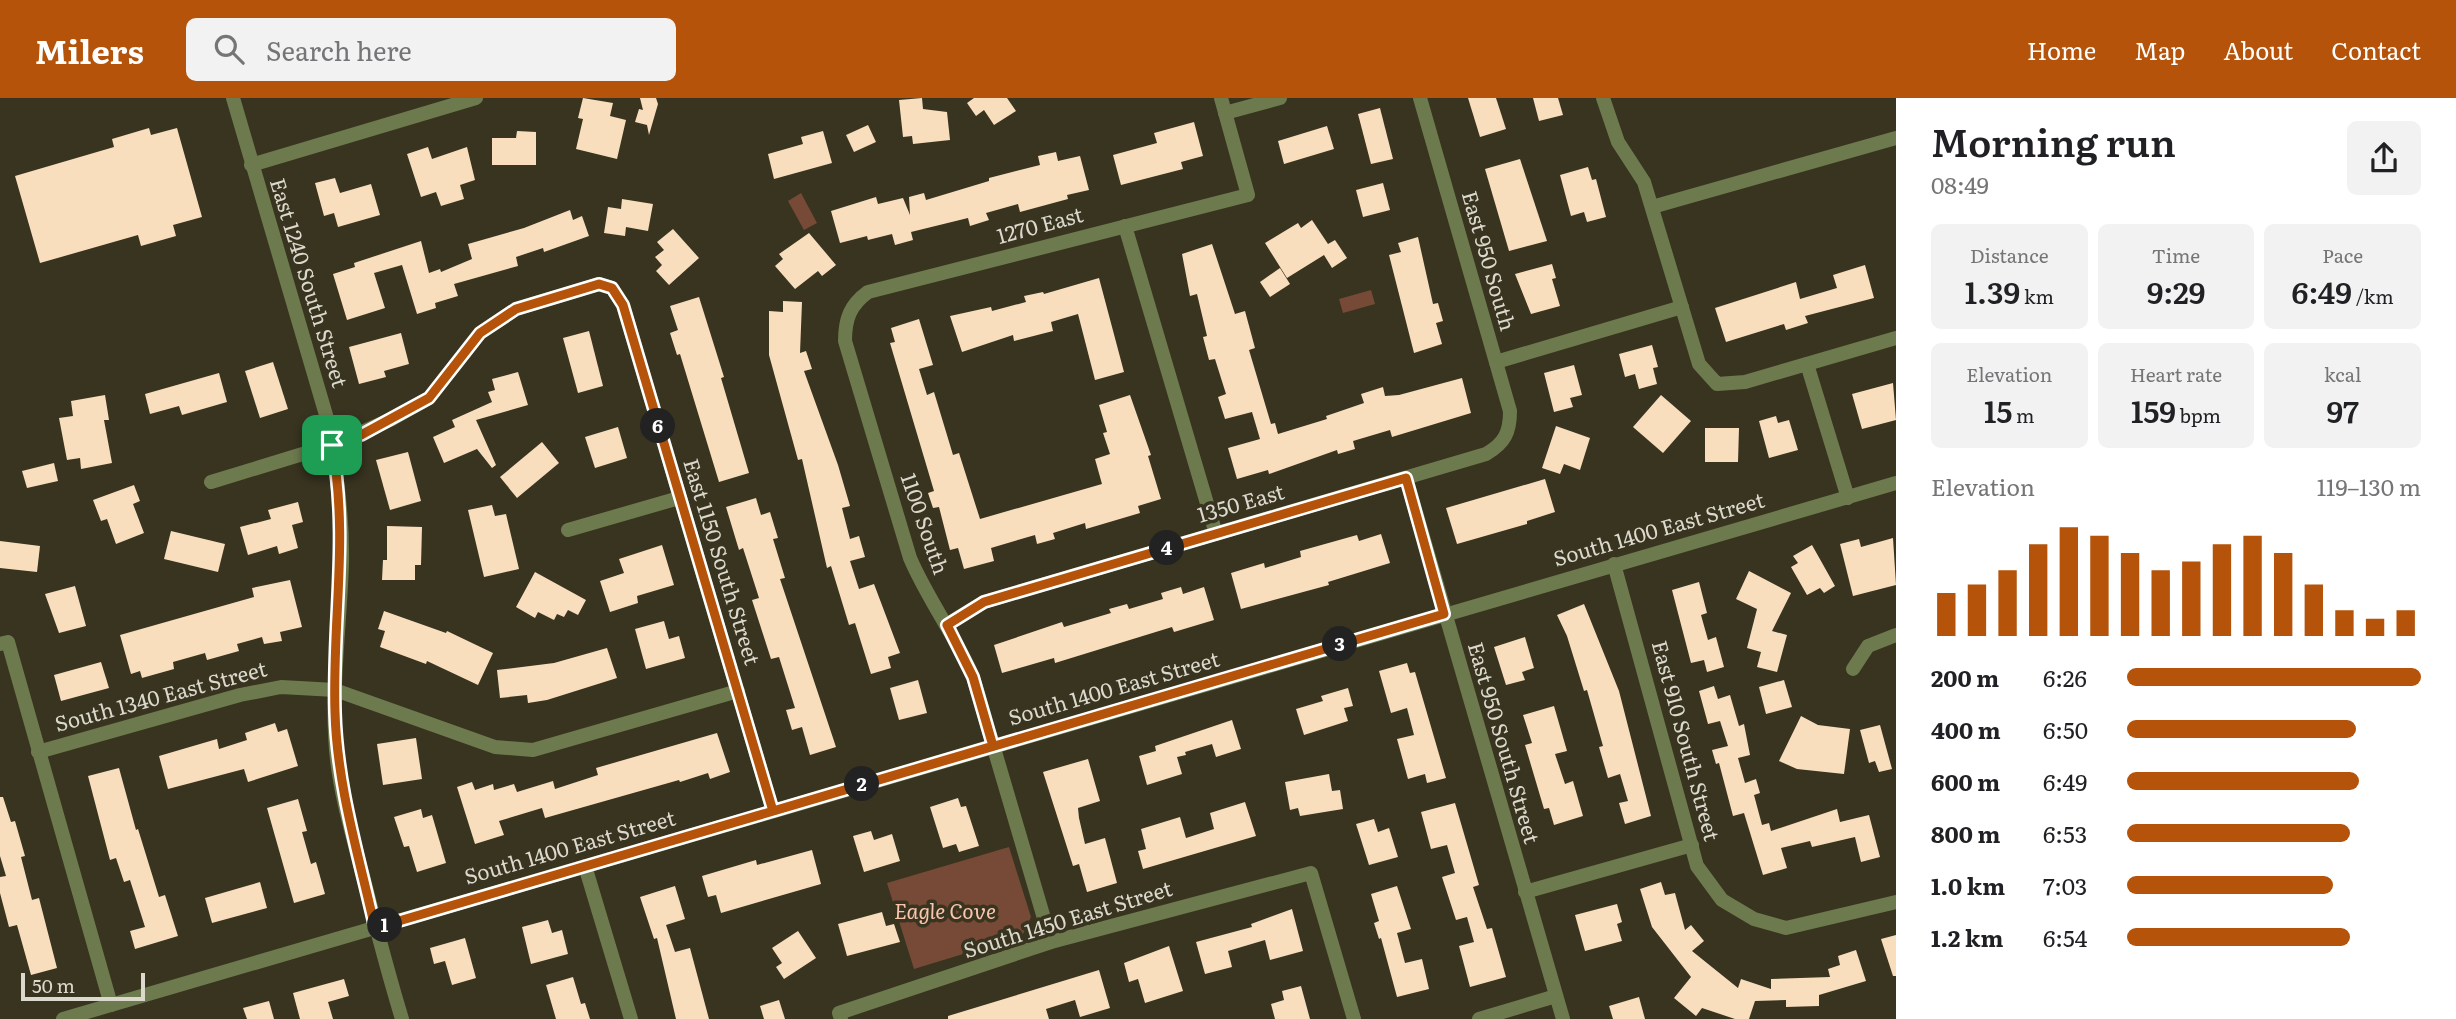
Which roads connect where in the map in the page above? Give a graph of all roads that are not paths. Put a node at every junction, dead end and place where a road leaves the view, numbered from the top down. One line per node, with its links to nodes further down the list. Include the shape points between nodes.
1 (233, 98): 8 (street, East 1240 South Street)
2 (475, 98): 8 (street)
3 (1280, 98): 6 (street)
4 (1420, 98): 14 (street, East 950 South)
5 (1603, 98): 9 (street, via 1618,142 1644,182)
6 (1223, 105): 10 (street, 1270 East, via 1248,195)
7 (1896, 138): 9 (street)
8 (251, 165): 17 (street, East 1240 South Street)
9 (1652, 207): 11 (street)
10 (1125, 226): 12 (street, 1270 East, via 868,292); 24 (street)
11 (1682, 307): 14 (street); 15 (street, via 1699,364 1717,384 1745,382)
12 (850, 310): 27 (street, 1100 South, via 845,341 910,558)
13 (1896, 338): 15 (street)
14 (1496, 362): 16 (street, East 950 South, via 1510,411)
15 (1807, 364): 22 (street)
16 (1507, 436): 18 (street, 1350 East, via 1486,454)
17 (332, 445): 19 (street); 21 (street, East 1150 South Street, via 361,435 429,398 480,333 516,309 599,284 612,288 623,305); 31 (street, East 1240 South Street, via 342,562)
18 (1406, 478): 24 (street, 1350 East); 26 (street, East 950 South Street)
19 (211, 482)
20 (1896, 484): 22 (street, South 1400 East Street)
21 (679, 498): 23 (street); 32 (street, East 1150 South Street)
22 (1849, 498): 25 (street, South 1400 East Street)
23 (568, 530)
24 (1216, 534): 27 (street, 1350 East, via 984,602)
25 (1614, 564): 26 (street, South 1400 East Street); 36 (street, East 910 South Street)
26 (1444, 614): 33 (street, South 1400 East Street); 38 (street, East 950 South Street)
27 (947, 625): 33 (street, 1100 South, via 973,677)
28 (1896, 635): 30 (street, via 1868,646)
29 (4, 643): 34 (street)
30 (1853, 669)
31 (335, 690): 32 (street, South 1340 East Street, via 495,747 533,750); 34 (street, South 1340 East Street, via 281,687 240,695); 40 (street, East 1240 South Street, via 342,789)
32 (737, 691): 35 (street, East 1150 South Street)
33 (993, 746): 35 (street, South 1400 East Street); 41 (street, 1100 South)
34 (38, 751): 43 (street)
35 (773, 811): 37 (street, South 1400 East Street)
36 (1692, 845): 38 (street); 39 (street, East 910 South Street, via 1697,866 1722,900 1754,919 1786,928)
37 (585, 866): 40 (street, South 1400 East Street); 47 (street)
38 (1525, 892): 42 (street, East 950 South Street)
39 (1896, 902)
40 (375, 928): 43 (street, South 1400 East Street); 46 (street, East 1240 South Street)
41 (1051, 943): 44 (street, South 1450 East Street); 48 (street, South 1450 East Street, via 1311,873)
42 (1556, 996): 49 (street); 50 (street, East 950 South Street)
43 (111, 1005): 45 (street, South 1400 East Street)
44 (840, 1016)
45 (63, 1019)
46 (402, 1019)
47 (631, 1019)
48 (1354, 1019)
49 (1479, 1019)
50 (1563, 1019)

